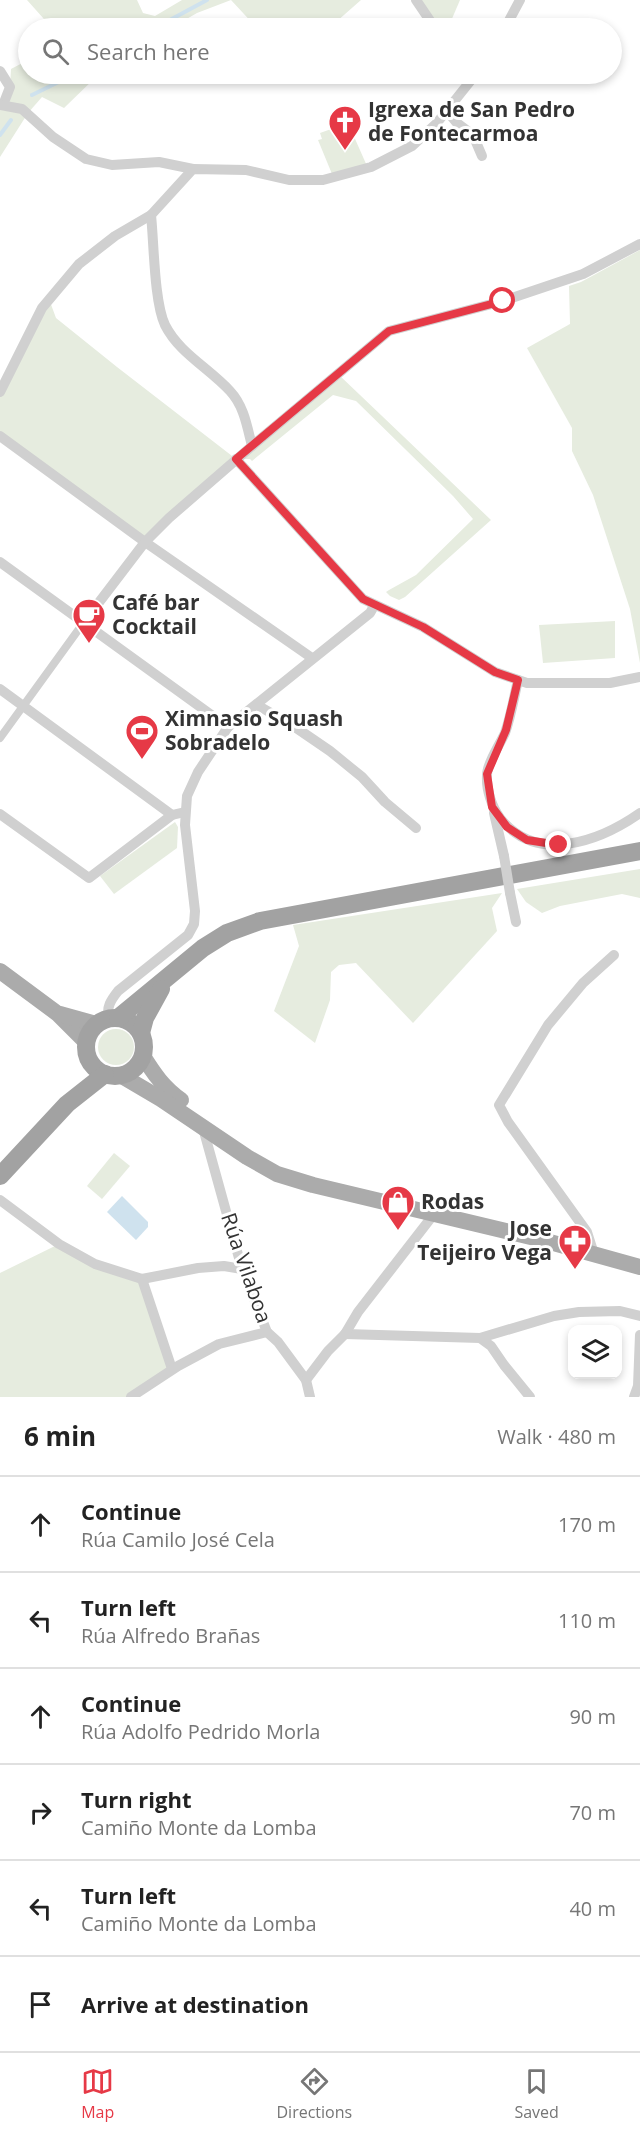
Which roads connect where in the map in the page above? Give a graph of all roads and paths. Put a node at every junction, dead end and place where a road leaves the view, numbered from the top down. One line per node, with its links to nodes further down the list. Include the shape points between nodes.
1 (416, 0): 3 (street)
2 (520, 0): 4 (street)
3 (428, 18)
4 (510, 18)
5 (0, 71): 7 (street, via 10,87)
6 (466, 84): 8 (street)
7 (2, 105): 10 (street, via 22,108 53,137 86,159 112,165 159,162)
8 (447, 111): 9 (street, via 473,135); 10 (street, via 412,147 371,167 323,180 289,180 246,170)
9 (482, 156)
10 (194, 169): 11 (street)
11 (151, 215): 13 (street, via 79,264 42,308); 15 (street, via 159,301 165,324 179,345 231,392 244,414)
12 (640, 244): 15 (street, via 583,273 503,301 389,331)
13 (0, 392)
14 (0, 436): 17 (street)
15 (252, 446): 16 (street)
16 (236, 459): 17 (street); 19 (street, via 363,599)
17 (145, 542): 20 (street); 21 (street)
18 (0, 562): 20 (street)
19 (374, 606): 21 (street); 23 (street, via 423,627 495,672)
20 (84, 622): 26 (street); 27 (street)
21 (312, 658): 25 (street)
22 (640, 677): 23 (street, via 610,683)
23 (518, 680): 29 (street, via 506,730 487,774)
24 (0, 689): 26 (street)
25 (257, 705): 27 (street); 34 (street, via 330,751)
26 (24, 706): 28 (street); 33 (street)
27 (228, 727): 30 (street, via 198,772 187,796)
28 (0, 738)
29 (492, 807): 31 (street, via 507,827 527,840 559,845 594,839); 36 (street, bridge)
30 (185, 812): 33 (street); 41 (street, via 194,924 188,935 118,991 109,1003)
31 (640, 813)
32 (0, 814): 33 (street, via 89,878)
33 (172, 815)
34 (416, 828)
35 (640, 851): 38 (highway, via 260,921 227,933)
36 (516, 922)
37 (614, 955): 52 (street, via 583,983 548,1025 499,1105 587,1232)
38 (177, 968): 41 (highway); 42 (highway, via 153,1003)
39 (0, 971): 40 (main road)
40 (58, 1014): 41 (main road); 43 (main road)
41 (108, 1020): 42 (highway, via 132,1023); 43 (highway, via 88,1035)
42 (141, 1033): 44 (highway)
43 (88, 1051): 45 (highway, via 95,1069); 46 (highway)
44 (143, 1056): 45 (highway, via 134,1070); 49 (main road, via 156,1078 175,1096 252,1150)
45 (114, 1075): 46 (highway); 47 (main road)
46 (67, 1104): 48 (highway)
47 (203, 1127): 49 (main road, via 277,1174); 54 (street, Rúa Vilaboa)
48 (0, 1176)
49 (326, 1187): 51 (main road)
50 (0, 1200): 55 (street, via 59,1244 95,1264)
51 (434, 1214): 52 (main road); 58 (street)
52 (594, 1254): 53 (main road)
53 (640, 1267)
54 (242, 1269): 55 (street, via 198,1268); 57 (street, Rúa Vilaboa)
55 (142, 1279): 61 (street)
56 (640, 1316): 60 (street, via 620,1311 579,1312)
57 (267, 1332): 61 (street, via 219,1344); 62 (street, Rúa Vilaboa)
58 (345, 1334): 60 (street); 62 (street)
59 (640, 1335): 66 (street)
60 (480, 1338): 65 (street, via 491,1346)
61 (172, 1369): 63 (street)
62 (306, 1380): 64 (street, Rúa Vilaboa)
63 (130, 1397)
64 (310, 1397)
65 (530, 1397)
66 (634, 1397)

